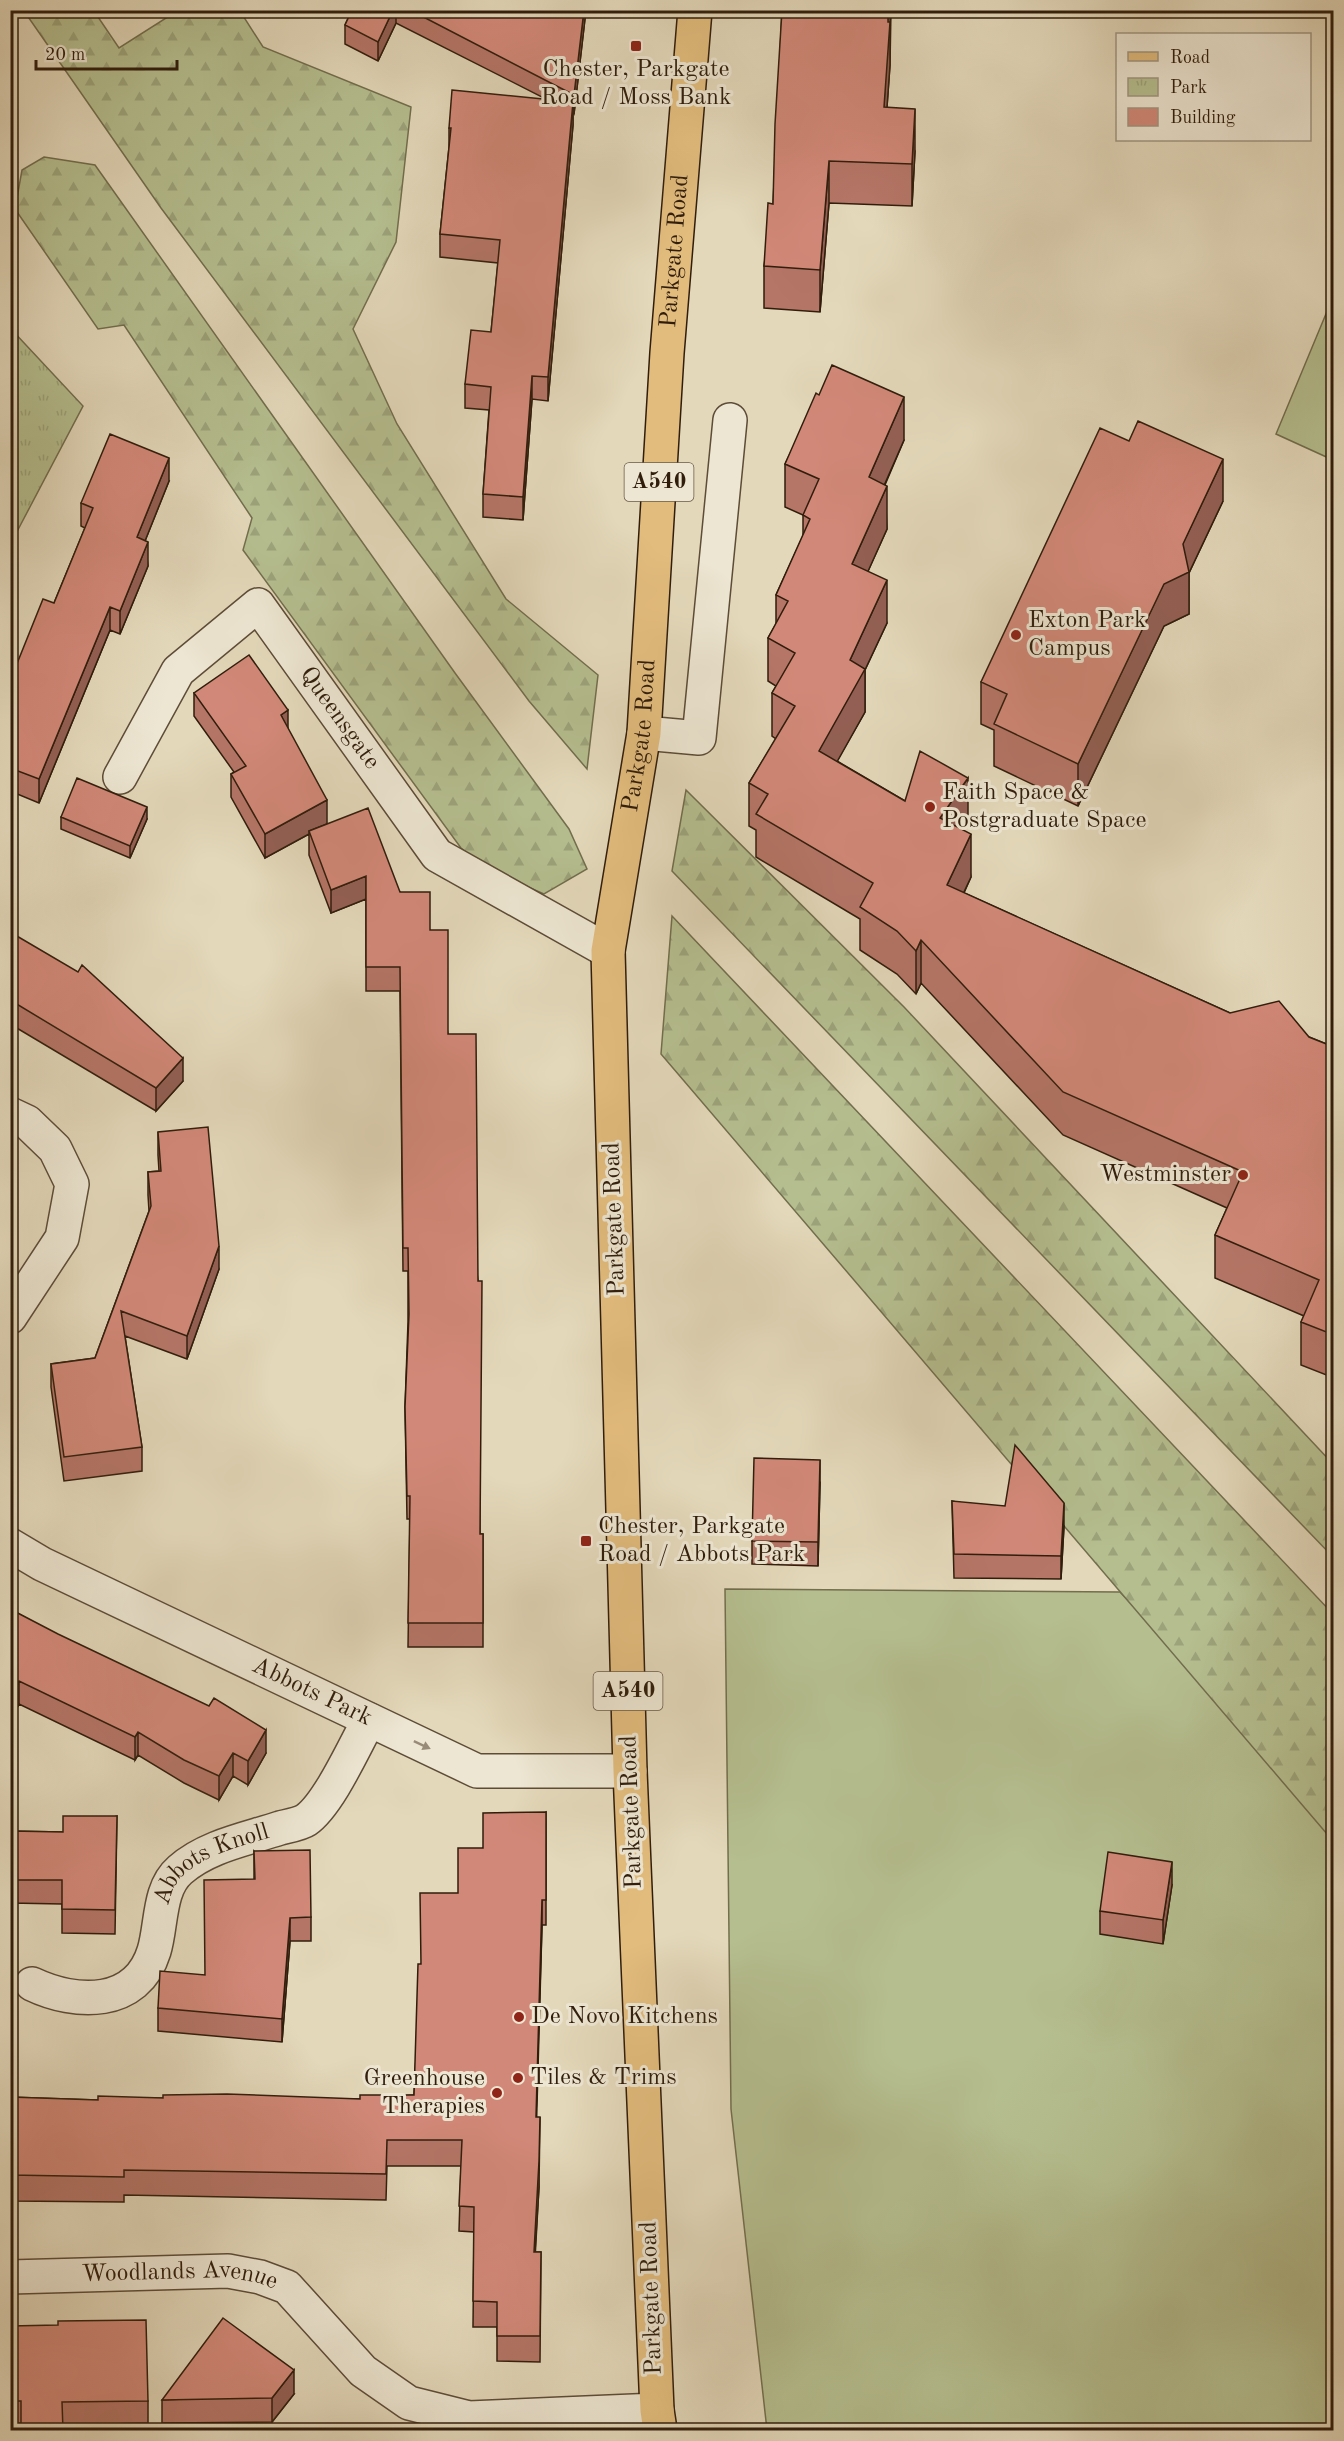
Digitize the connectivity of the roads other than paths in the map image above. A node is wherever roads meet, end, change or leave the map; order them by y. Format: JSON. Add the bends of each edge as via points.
{"nodes":[{"id":1,"x":695,"y":10,"type":"edge"},
{"id":2,"x":730,"y":420,"type":"dead end"},
{"id":3,"x":644,"y":734,"type":"junction"},
{"id":4,"x":120,"y":777,"type":"dead end"},
{"id":5,"x":608,"y":951,"type":"junction"},
{"id":6,"x":10,"y":1114,"type":"edge"},
{"id":7,"x":10,"y":1317,"type":"edge"},
{"id":8,"x":10,"y":1545,"type":"edge"},
{"id":9,"x":369,"y":1720,"type":"junction"},
{"id":10,"x":630,"y":1771,"type":"junction"},
{"id":11,"x":32,"y":1984,"type":"dead end"},
{"id":12,"x":10,"y":2277,"type":"edge"},
{"id":13,"x":658,"y":2420,"type":"edge"},
{"id":14,"x":466,"y":2424,"type":"edge"}],
"edges":[{"from":1,"to":3,"type":"main road","name":"Parkgate Road","number":"A540","via":[[667,354]]},
{"from":2,"to":3,"type":"street","via":[[699,738]]},
{"from":3,"to":5,"type":"main road","name":"Parkgate Road","number":"A540"},
{"from":4,"to":5,"type":"street","name":"Queensgate","via":[[178,671],[258,605],[437,855]]},
{"from":5,"to":10,"type":"main road","name":"Parkgate Road","number":"A540"},
{"from":6,"to":7,"type":"street","via":[[27,1122],[55,1149],[72,1184],[62,1238]]},
{"from":8,"to":9,"type":"street","name":"Abbots Park","via":[[42,1564]]},
{"from":9,"to":10,"type":"street","name":"Abbots Park","one_way":true,"via":[[477,1771]]},
{"from":9,"to":11,"type":"street","name":"Abbots Knoll","via":[[330,1792],[306,1820],[204,1854],[178,1871],[164,1897],[154,1953],[139,1977],[120,1991],[96,1999],[53,1994]]},
{"from":10,"to":13,"type":"main road","name":"Parkgate Road","number":"A540"},
{"from":12,"to":14,"type":"street","name":"Woodlands Avenue","via":[[228,2271],[260,2277],[287,2287],[363,2371],[409,2403]]},
{"from":13,"to":14,"type":"street","name":"Woodlands Avenue"}]}
